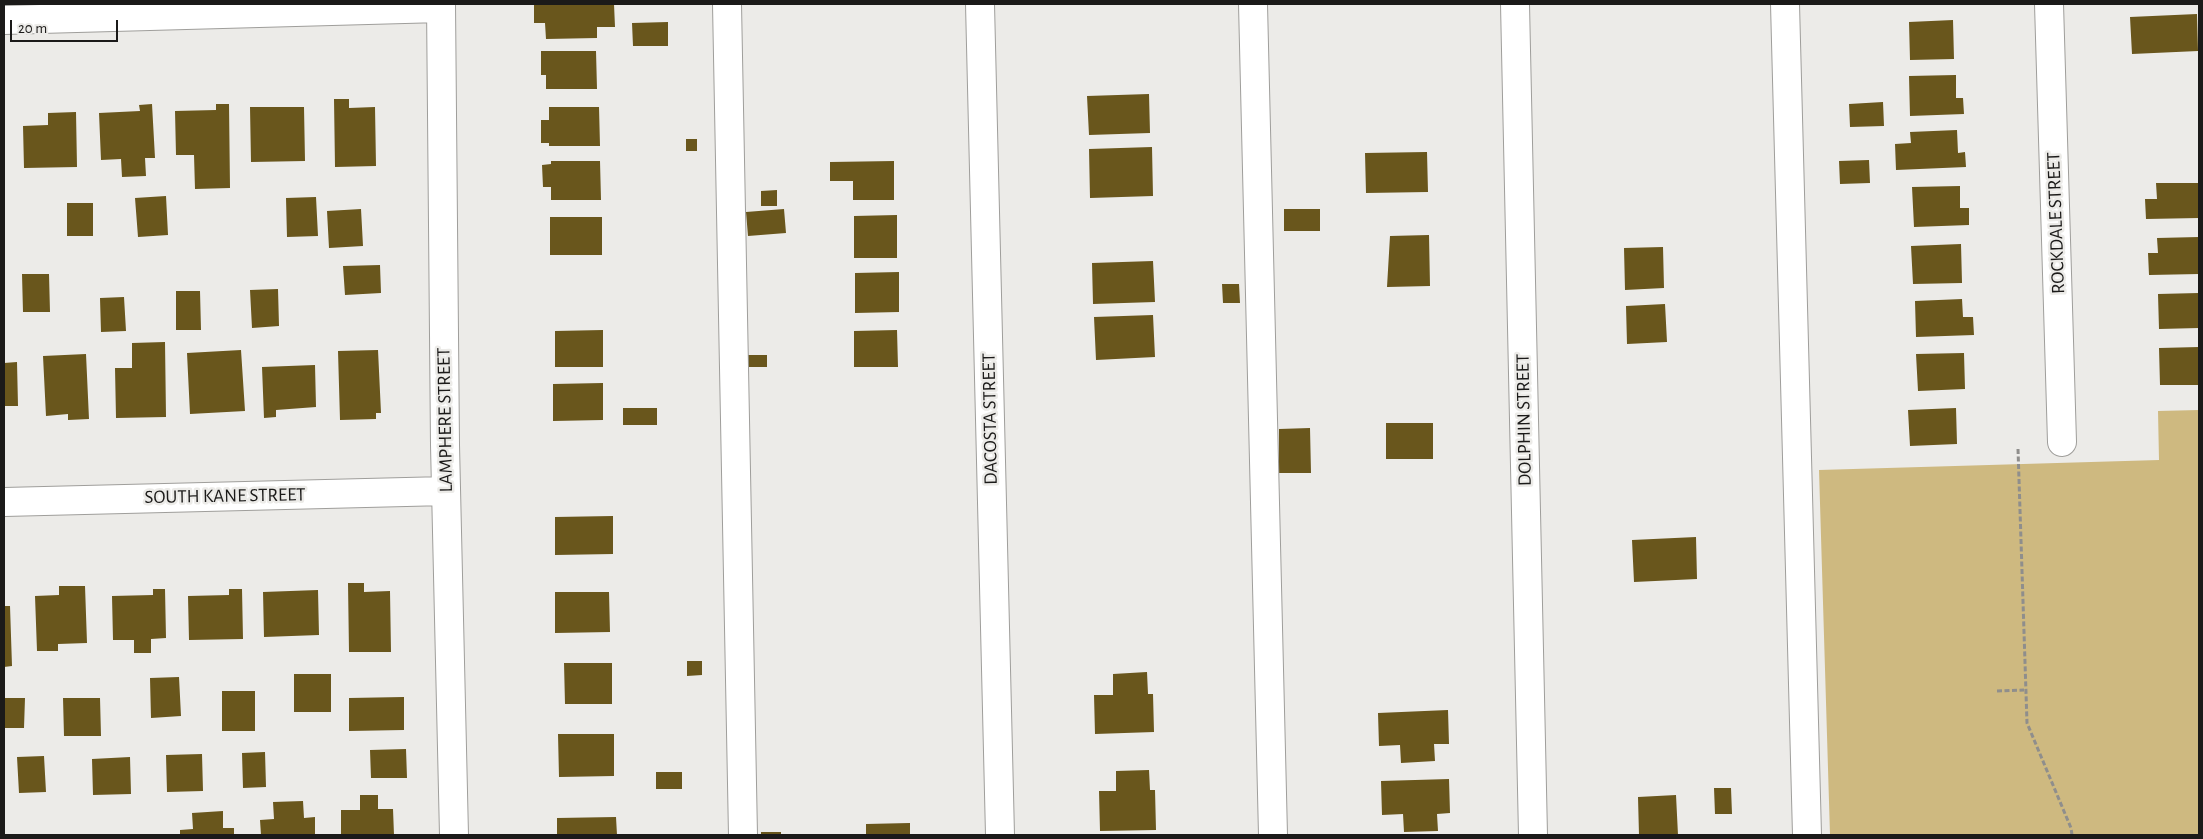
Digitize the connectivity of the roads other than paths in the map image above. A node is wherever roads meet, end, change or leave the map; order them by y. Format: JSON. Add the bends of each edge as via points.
{"nodes":[{"id":1,"x":727,"y":4,"type":"edge"},
{"id":2,"x":980,"y":4,"type":"edge"},
{"id":3,"x":1253,"y":4,"type":"edge"},
{"id":4,"x":1514,"y":4,"type":"edge"},
{"id":5,"x":1785,"y":4,"type":"edge"},
{"id":6,"x":2049,"y":4,"type":"edge"},
{"id":7,"x":441,"y":6,"type":"edge"},
{"id":8,"x":4,"y":20,"type":"edge"},
{"id":9,"x":2062,"y":442,"type":"dead end"},
{"id":10,"x":446,"y":491,"type":"junction"},
{"id":11,"x":4,"y":502,"type":"edge"},
{"id":12,"x":454,"y":835,"type":"edge"},
{"id":13,"x":743,"y":835,"type":"edge"},
{"id":14,"x":1000,"y":835,"type":"edge"},
{"id":15,"x":1273,"y":835,"type":"edge"},
{"id":16,"x":1533,"y":835,"type":"edge"},
{"id":17,"x":1807,"y":835,"type":"edge"}],
"edges":[{"from":1,"to":13,"type":"street"},
{"from":2,"to":14,"type":"street","name":"DACOSTA STREET"},
{"from":3,"to":15,"type":"street"},
{"from":4,"to":16,"type":"street","name":"DOLPHIN STREET"},
{"from":5,"to":17,"type":"street"},
{"from":6,"to":9,"type":"street","name":"ROCKDALE STREET"},
{"from":7,"to":8,"type":"street"},
{"from":7,"to":10,"type":"street","name":"LAMPHERE STREET"},
{"from":10,"to":11,"type":"street","name":"SOUTH KANE STREET"},
{"from":10,"to":12,"type":"street","name":"LAMPHERE STREET"}]}
